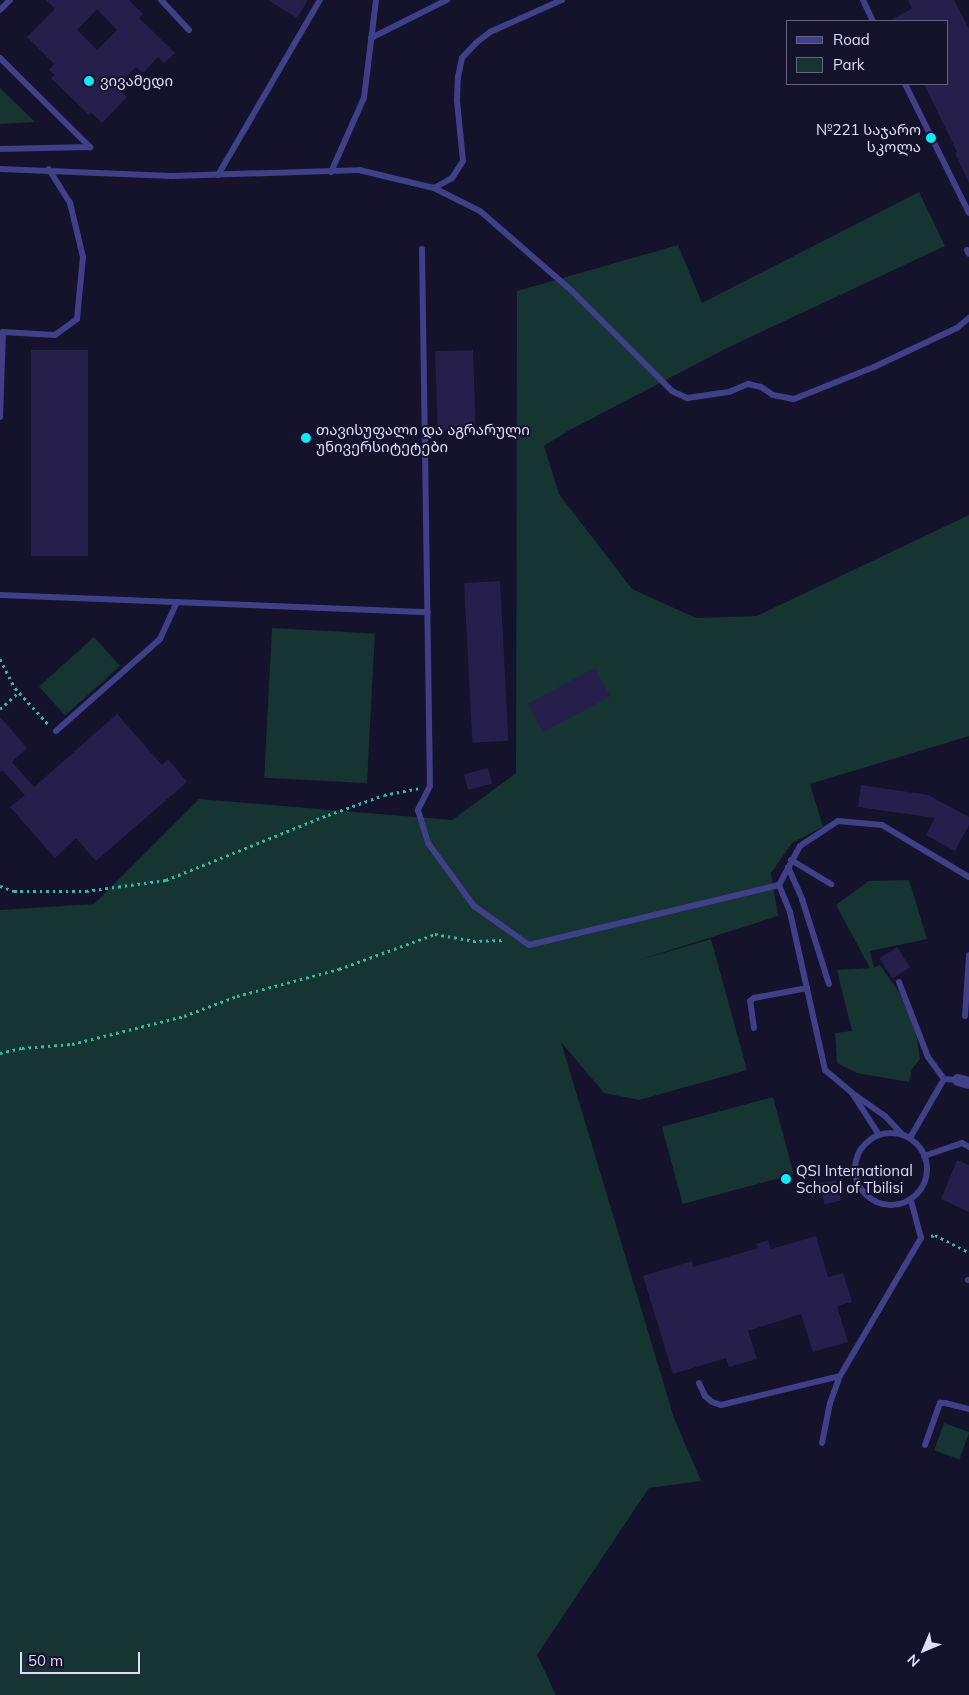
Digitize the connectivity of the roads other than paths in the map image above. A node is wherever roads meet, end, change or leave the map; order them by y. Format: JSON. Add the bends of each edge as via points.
{"nodes":[{"id":1,"x":10,"y":0,"type":"edge"},
{"id":2,"x":160,"y":0,"type":"edge"},
{"id":3,"x":320,"y":0,"type":"edge"},
{"id":4,"x":376,"y":0,"type":"edge"},
{"id":5,"x":447,"y":0,"type":"edge"},
{"id":6,"x":562,"y":0,"type":"edge"},
{"id":7,"x":863,"y":0,"type":"edge"},
{"id":8,"x":0,"y":10,"type":"edge"},
{"id":9,"x":873,"y":20,"type":"edge"},
{"id":10,"x":189,"y":30,"type":"dead end"},
{"id":11,"x":371,"y":38,"type":"junction"},
{"id":12,"x":0,"y":58,"type":"edge"},
{"id":13,"x":905,"y":85,"type":"edge"},
{"id":14,"x":0,"y":149,"type":"edge"},
{"id":15,"x":0,"y":169,"type":"edge"},
{"id":16,"x":49,"y":169,"type":"junction"},
{"id":17,"x":331,"y":172,"type":"junction"},
{"id":18,"x":218,"y":175,"type":"junction"},
{"id":19,"x":434,"y":188,"type":"junction"},
{"id":20,"x":969,"y":213,"type":"edge"},
{"id":21,"x":422,"y":248,"type":"dead end"},
{"id":22,"x":969,"y":318,"type":"edge"},
{"id":23,"x":1,"y":332,"type":"edge"},
{"id":24,"x":0,"y":417,"type":"edge"},
{"id":25,"x":0,"y":595,"type":"edge"},
{"id":26,"x":177,"y":602,"type":"junction"},
{"id":27,"x":428,"y":612,"type":"junction"},
{"id":28,"x":56,"y":731,"type":"road end"},
{"id":29,"x":791,"y":860,"type":"junction"},
{"id":30,"x":788,"y":867,"type":"junction"},
{"id":31,"x":969,"y":877,"type":"edge"},
{"id":32,"x":831,"y":884,"type":"dead end"},
{"id":33,"x":779,"y":885,"type":"junction"},
{"id":34,"x":969,"y":955,"type":"edge"},
{"id":35,"x":899,"y":982,"type":"dead end"},
{"id":36,"x":828,"y":984,"type":"dead end"},
{"id":37,"x":806,"y":988,"type":"junction"},
{"id":38,"x":965,"y":1016,"type":"dead end"},
{"id":39,"x":754,"y":1028,"type":"dead end"},
{"id":40,"x":944,"y":1079,"type":"junction"},
{"id":41,"x":963,"y":1081,"type":"edge"},
{"id":42,"x":852,"y":1093,"type":"junction"},
{"id":43,"x":879,"y":1135,"type":"junction"},
{"id":44,"x":903,"y":1135,"type":"junction"},
{"id":45,"x":910,"y":1138,"type":"junction"},
{"id":46,"x":969,"y":1148,"type":"edge"},
{"id":47,"x":924,"y":1156,"type":"junction"},
{"id":48,"x":911,"y":1200,"type":"junction"},
{"id":49,"x":840,"y":1376,"type":"junction"},
{"id":50,"x":700,"y":1383,"type":"dead end"},
{"id":51,"x":969,"y":1410,"type":"edge"},
{"id":52,"x":822,"y":1443,"type":"dead end"},
{"id":53,"x":925,"y":1446,"type":"dead end"}],
"edges":[{"from":1,"to":8,"type":"lane"},
{"from":2,"to":10,"type":"lane"},
{"from":3,"to":18,"type":"lane"},
{"from":4,"to":11,"type":"lane"},
{"from":5,"to":11,"type":"lane"},
{"from":6,"to":19,"type":"lane","via":[[490,32],[462,58],[457,101],[462,161],[452,178]]},
{"from":7,"to":9,"type":"lane"},
{"from":11,"to":17,"type":"lane","via":[[364,98]]},
{"from":12,"to":14,"type":"lane","via":[[90,147]]},
{"from":13,"to":20,"type":"lane"},
{"from":15,"to":16,"type":"lane"},
{"from":16,"to":18,"type":"lane","via":[[172,176]]},
{"from":16,"to":23,"type":"lane","via":[[70,204],[83,257],[77,319],[55,335]]},
{"from":17,"to":18,"type":"lane"},
{"from":17,"to":19,"type":"lane","via":[[358,170]]},
{"from":19,"to":22,"type":"lane","via":[[480,211],[572,290],[672,391],[687,398],[729,392],[748,384],[773,395],[794,399],[874,367],[957,328]]},
{"from":21,"to":27,"type":"lane"},
{"from":23,"to":24,"type":"lane"},
{"from":25,"to":26,"type":"lane"},
{"from":26,"to":27,"type":"lane"},
{"from":26,"to":28,"type":"lane","via":[[160,639]]},
{"from":27,"to":33,"type":"lane","via":[[430,786],[418,810],[428,843],[474,906],[529,945]]},
{"from":29,"to":30,"type":"lane"},
{"from":29,"to":31,"type":"lane","via":[[800,846],[838,821],[882,825]]},
{"from":29,"to":32,"type":"lane"},
{"from":30,"to":33,"type":"lane"},
{"from":30,"to":36,"type":"lane","via":[[802,899]]},
{"from":33,"to":37,"type":"lane","via":[[790,912]]},
{"from":34,"to":38,"type":"lane"},
{"from":35,"to":40,"type":"lane","via":[[928,1057]]},
{"from":37,"to":39,"type":"lane","via":[[750,1001]]},
{"from":37,"to":42,"type":"lane","via":[[825,1070]]},
{"from":40,"to":41,"type":"lane"},
{"from":40,"to":45,"type":"lane"},
{"from":42,"to":43,"type":"lane"},
{"from":42,"to":44,"type":"lane","via":[[885,1116]]},
{"from":43,"to":44,"type":"lane"},
{"from":43,"to":48,"type":"lane","via":[[866,1144],[856,1158],[861,1190],[869,1198],[889,1205]]},
{"from":44,"to":45,"type":"lane"},
{"from":45,"to":47,"type":"lane","via":[[921,1148]]},
{"from":46,"to":47,"type":"lane","via":[[962,1143]]},
{"from":47,"to":48,"type":"lane","via":[[927,1176],[921,1190]]},
{"from":48,"to":49,"type":"lane","via":[[921,1238]]},
{"from":49,"to":50,"type":"lane","via":[[721,1405],[705,1396]]},
{"from":49,"to":52,"type":"lane","via":[[830,1403]]},
{"from":51,"to":53,"type":"lane","via":[[940,1403]]}]}
